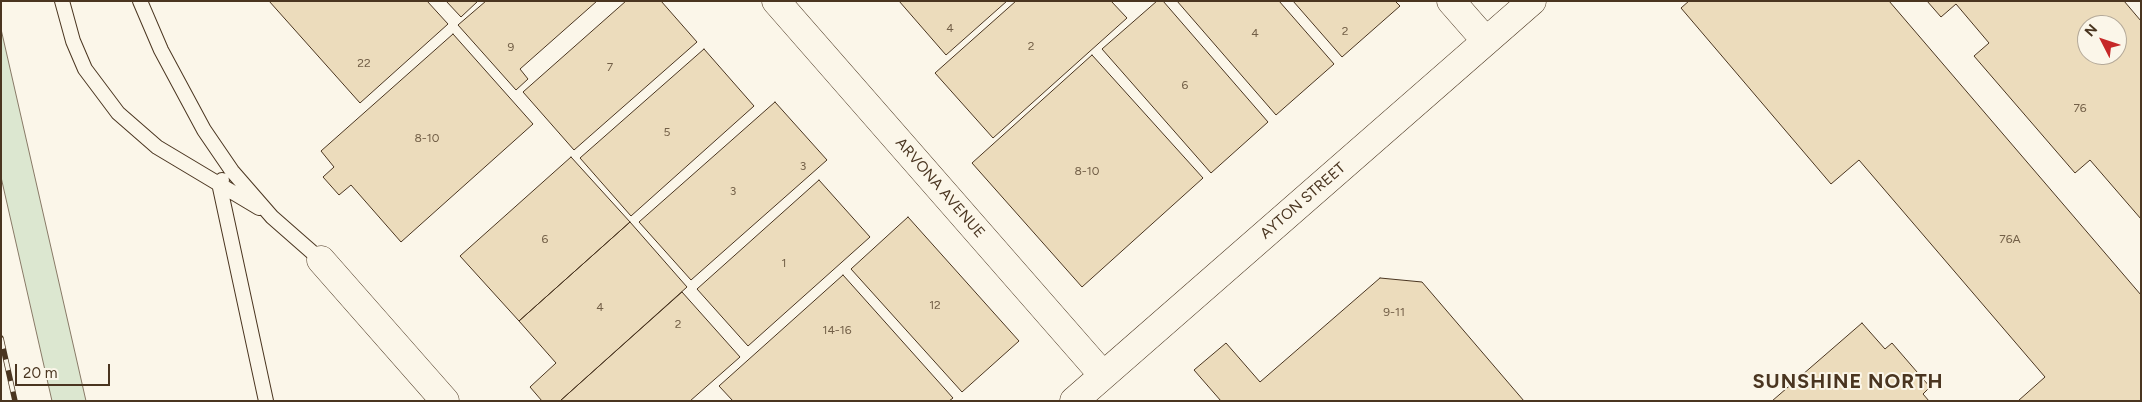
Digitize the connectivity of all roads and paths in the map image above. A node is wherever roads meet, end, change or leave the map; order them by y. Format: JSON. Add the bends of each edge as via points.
{"nodes":[{"id":1,"x":62,"y":1,"type":"edge"},
{"id":2,"x":140,"y":1,"type":"edge"},
{"id":3,"x":776,"y":1,"type":"edge"},
{"id":4,"x":1451,"y":1,"type":"edge"},
{"id":5,"x":1532,"y":1,"type":"edge"},
{"id":6,"x":1486,"y":41,"type":"junction"},
{"id":7,"x":232,"y":170,"type":"junction"},
{"id":8,"x":219,"y":183,"type":"junction"},
{"id":9,"x":272,"y":217,"type":"junction"},
{"id":10,"x":321,"y":260,"type":"joint"},
{"id":11,"x":1103,"y":375,"type":"junction"},
{"id":12,"x":266,"y":401,"type":"edge"},
{"id":13,"x":445,"y":401,"type":"edge"},
{"id":14,"x":1074,"y":401,"type":"edge"}],
"edges":[{"from":1,"to":8,"type":"lane","via":[[73,42],[85,69],[118,113],[157,147]]},
{"from":2,"to":7,"type":"lane","via":[[161,50],[204,130]]},
{"from":3,"to":11,"type":"street","name":"ARVONA AVENUE"},
{"from":4,"to":6,"type":"street"},
{"from":5,"to":6,"type":"street","name":"AYTON STREET"},
{"from":6,"to":11,"type":"street","name":"AYTON STREET"},
{"from":7,"to":8,"type":"lane"},
{"from":7,"to":9,"type":"lane"},
{"from":8,"to":9,"type":"lane"},
{"from":8,"to":12,"type":"lane"},
{"from":9,"to":10,"type":"lane"},
{"from":10,"to":13,"type":"street"},
{"from":11,"to":14,"type":"street","name":"AYTON STREET"}]}
